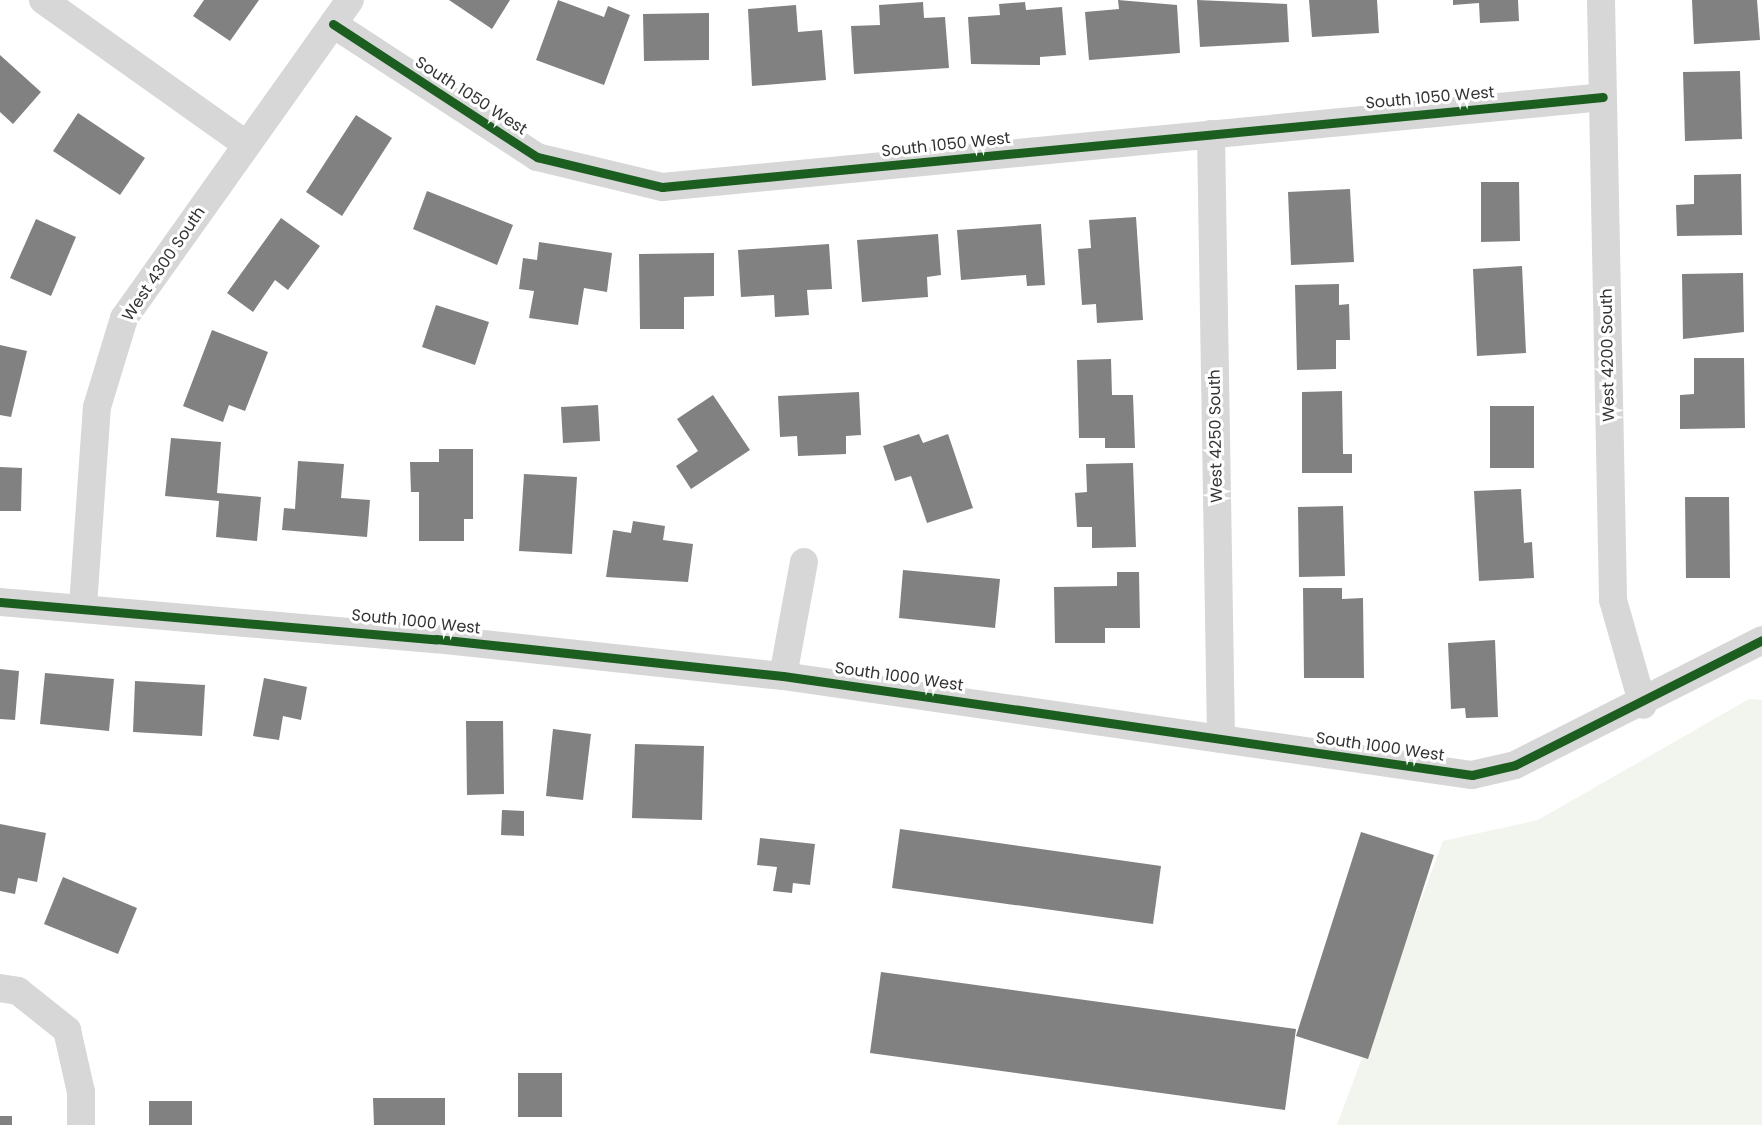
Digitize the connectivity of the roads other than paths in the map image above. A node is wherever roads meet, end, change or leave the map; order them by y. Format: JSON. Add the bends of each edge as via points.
{"nodes":[{"id":1,"x":43,"y":0,"type":"edge"},
{"id":2,"x":350,"y":0,"type":"edge"},
{"id":3,"x":1600,"y":0,"type":"edge"},
{"id":4,"x":333,"y":24,"type":"junction"},
{"id":5,"x":1603,"y":97,"type":"junction"},
{"id":6,"x":1211,"y":134,"type":"junction"},
{"id":7,"x":248,"y":145,"type":"junction"},
{"id":8,"x":804,"y":562,"type":"dead end"},
{"id":9,"x":0,"y":602,"type":"edge"},
{"id":10,"x":83,"y":606,"type":"junction"},
{"id":11,"x":1762,"y":640,"type":"edge"},
{"id":12,"x":783,"y":676,"type":"junction"},
{"id":13,"x":1642,"y":705,"type":"junction"},
{"id":14,"x":1221,"y":739,"type":"junction"},
{"id":15,"x":0,"y":988,"type":"edge"},
{"id":16,"x":81,"y":1125,"type":"edge"}],
"edges":[{"from":1,"to":7,"type":"street"},
{"from":2,"to":4,"type":"street","name":"West 4300 South"},
{"from":3,"to":5,"type":"street","name":"West 4200 South"},
{"from":4,"to":6,"type":"street","name":"South 1050 West","via":[[537,157],[662,187]]},
{"from":4,"to":7,"type":"street","name":"West 4300 South"},
{"from":5,"to":6,"type":"street","name":"South 1050 West"},
{"from":5,"to":13,"type":"street","name":"West 4200 South","via":[[1613,600]]},
{"from":6,"to":14,"type":"street","name":"West 4250 South"},
{"from":7,"to":10,"type":"street","name":"West 4300 South","via":[[124,318],[97,407]]},
{"from":8,"to":12,"type":"street"},
{"from":9,"to":10,"type":"street","name":"South 1000 West"},
{"from":10,"to":12,"type":"street","name":"South 1000 West"},
{"from":11,"to":13,"type":"street","name":"South 1000 West"},
{"from":12,"to":14,"type":"street","name":"South 1000 West"},
{"from":13,"to":14,"type":"street","name":"South 1000 West","via":[[1515,765],[1472,775]]},
{"from":15,"to":16,"type":"street","via":[[18,991],[67,1030],[81,1092]]}]}
